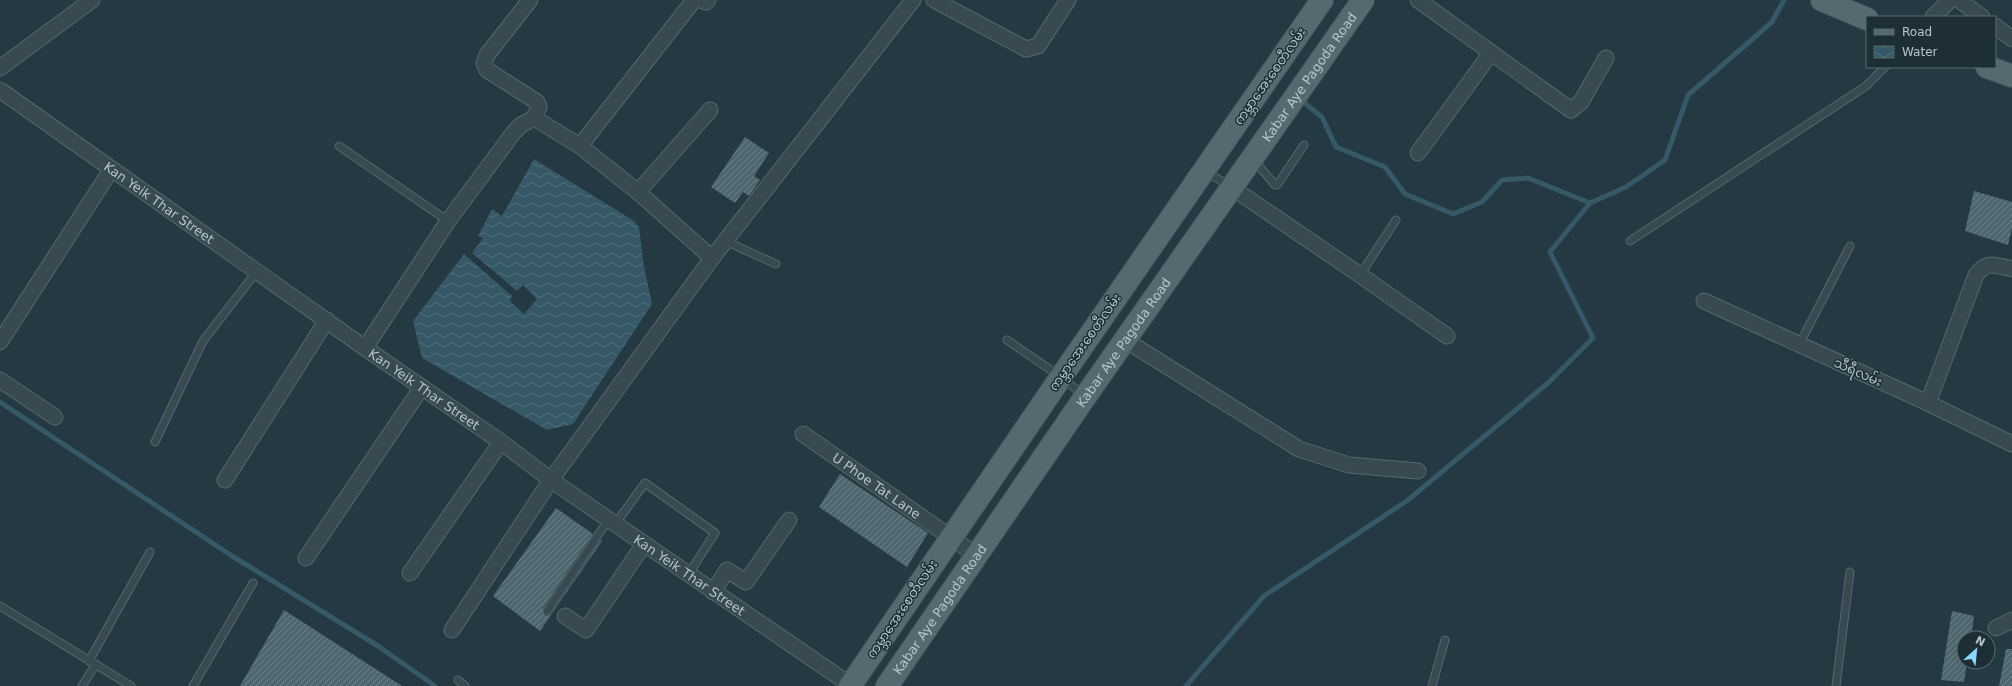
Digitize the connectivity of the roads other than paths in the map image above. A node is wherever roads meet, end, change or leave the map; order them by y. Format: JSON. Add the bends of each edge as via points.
{"nodes":[{"id":1,"x":92,"y":0,"type":"edge"},
{"id":2,"x":530,"y":0,"type":"edge"},
{"id":3,"x":694,"y":0,"type":"edge"},
{"id":4,"x":701,"y":0,"type":"edge"},
{"id":5,"x":708,"y":0,"type":"edge"},
{"id":6,"x":913,"y":0,"type":"edge"},
{"id":7,"x":934,"y":0,"type":"edge"},
{"id":8,"x":1068,"y":0,"type":"edge"},
{"id":9,"x":1363,"y":0,"type":"edge"},
{"id":10,"x":1418,"y":0,"type":"edge"},
{"id":11,"x":1822,"y":0,"type":"edge"},
{"id":12,"x":1950,"y":0,"type":"edge"},
{"id":13,"x":1959,"y":0,"type":"edge"},
{"id":14,"x":1320,"y":3,"type":"edge"},
{"id":15,"x":1935,"y":16,"type":"edge"},
{"id":16,"x":1981,"y":16,"type":"edge"},
{"id":17,"x":1866,"y":19,"type":"edge"},
{"id":18,"x":1345,"y":26,"type":"junction"},
{"id":19,"x":1996,"y":27,"type":"edge"},
{"id":20,"x":2012,"y":38,"type":"edge"},
{"id":21,"x":1491,"y":53,"type":"junction"},
{"id":22,"x":1606,"y":58,"type":"dead end"},
{"id":23,"x":0,"y":68,"type":"edge"},
{"id":24,"x":1884,"y":68,"type":"edge"},
{"id":25,"x":1990,"y":68,"type":"edge"},
{"id":26,"x":2012,"y":76,"type":"edge"},
{"id":27,"x":0,"y":90,"type":"edge"},
{"id":28,"x":710,"y":110,"type":"dead end"},
{"id":29,"x":534,"y":118,"type":"junction"},
{"id":30,"x":1304,"y":145,"type":"dead end"},
{"id":31,"x":339,"y":146,"type":"dead end"},
{"id":32,"x":580,"y":146,"type":"junction"},
{"id":33,"x":1418,"y":153,"type":"dead end"},
{"id":34,"x":1252,"y":158,"type":"junction"},
{"id":35,"x":111,"y":170,"type":"junction"},
{"id":36,"x":1205,"y":170,"type":"junction"},
{"id":37,"x":1231,"y":187,"type":"junction"},
{"id":38,"x":638,"y":192,"type":"junction"},
{"id":39,"x":448,"y":220,"type":"junction"},
{"id":40,"x":1396,"y":220,"type":"dead end"},
{"id":41,"x":1630,"y":240,"type":"dead end"},
{"id":42,"x":725,"y":241,"type":"junction"},
{"id":43,"x":1850,"y":246,"type":"dead end"},
{"id":44,"x":712,"y":258,"type":"junction"},
{"id":45,"x":776,"y":264,"type":"dead end"},
{"id":46,"x":257,"y":270,"type":"junction"},
{"id":47,"x":2012,"y":270,"type":"edge"},
{"id":48,"x":1360,"y":275,"type":"junction"},
{"id":49,"x":1704,"y":301,"type":"dead end"},
{"id":50,"x":327,"y":320,"type":"junction"},
{"id":51,"x":1447,"y":336,"type":"dead end"},
{"id":52,"x":1007,"y":340,"type":"dead end"},
{"id":53,"x":1125,"y":340,"type":"junction"},
{"id":54,"x":0,"y":342,"type":"edge"},
{"id":55,"x":1799,"y":345,"type":"junction"},
{"id":56,"x":365,"y":348,"type":"junction"},
{"id":57,"x":1061,"y":377,"type":"junction"},
{"id":58,"x":0,"y":380,"type":"edge"},
{"id":59,"x":422,"y":387,"type":"junction"},
{"id":60,"x":1085,"y":397,"type":"junction"},
{"id":61,"x":1928,"y":403,"type":"junction"},
{"id":62,"x":55,"y":417,"type":"dead end"},
{"id":63,"x":803,"y":434,"type":"dead end"},
{"id":64,"x":156,"y":442,"type":"dead end"},
{"id":65,"x":501,"y":442,"type":"junction"},
{"id":66,"x":2012,"y":444,"type":"edge"},
{"id":67,"x":1418,"y":471,"type":"dead end"},
{"id":68,"x":225,"y":480,"type":"dead end"},
{"id":69,"x":551,"y":480,"type":"junction"},
{"id":70,"x":788,"y":520,"type":"dead end"},
{"id":71,"x":612,"y":521,"type":"junction"},
{"id":72,"x":951,"y":537,"type":"junction"},
{"id":73,"x":644,"y":544,"type":"junction"},
{"id":74,"x":150,"y":552,"type":"dead end"},
{"id":75,"x":976,"y":555,"type":"junction"},
{"id":76,"x":306,"y":558,"type":"dead end"},
{"id":77,"x":1850,"y":572,"type":"dead end"},
{"id":78,"x":410,"y":573,"type":"dead end"},
{"id":79,"x":688,"y":575,"type":"junction"},
{"id":80,"x":253,"y":583,"type":"dead end"},
{"id":81,"x":713,"y":592,"type":"junction"},
{"id":82,"x":0,"y":606,"type":"edge"},
{"id":83,"x":547,"y":611,"type":"dead end"},
{"id":84,"x":565,"y":616,"type":"dead end"},
{"id":85,"x":2012,"y":620,"type":"edge"},
{"id":86,"x":1996,"y":628,"type":"dead end"},
{"id":87,"x":452,"y":630,"type":"dead end"},
{"id":88,"x":1445,"y":640,"type":"dead end"},
{"id":89,"x":93,"y":662,"type":"junction"},
{"id":90,"x":458,"y":680,"type":"dead end"},
{"id":91,"x":82,"y":686,"type":"edge"},
{"id":92,"x":131,"y":686,"type":"edge"},
{"id":93,"x":193,"y":686,"type":"edge"},
{"id":94,"x":466,"y":686,"type":"edge"},
{"id":95,"x":851,"y":686,"type":"edge"},
{"id":96,"x":887,"y":686,"type":"edge"},
{"id":97,"x":1432,"y":686,"type":"edge"},
{"id":98,"x":1836,"y":686,"type":"edge"}],
"edges":[{"from":1,"to":23,"type":"street"},
{"from":2,"to":29,"type":"street","via":[[487,55],[484,63],[487,70],[536,102],[539,107]]},
{"from":3,"to":32,"type":"street"},
{"from":4,"to":5,"type":"street"},
{"from":6,"to":42,"type":"street"},
{"from":7,"to":8,"type":"street","via":[[1026,49],[1038,46]]},
{"from":9,"to":18,"type":"main road","name":"Kabar Aye Pagoda Road"},
{"from":10,"to":21,"type":"street"},
{"from":11,"to":17,"type":"main road"},
{"from":12,"to":15,"type":"street"},
{"from":13,"to":16,"type":"street"},
{"from":14,"to":18,"type":"main road"},
{"from":14,"to":36,"type":"main road","name":"ကမ္ဘာအေးစေတီလမ်း"},
{"from":18,"to":34,"type":"main road","name":"Kabar Aye Pagoda Road"},
{"from":19,"to":20,"type":"street"},
{"from":21,"to":22,"type":"street","via":[[1571,110],[1581,102]]},
{"from":21,"to":33,"type":"street"},
{"from":24,"to":41,"type":"lane","via":[[1866,86]]},
{"from":25,"to":26,"type":"main road"},
{"from":27,"to":35,"type":"street","name":"Kan Yeik Thar Street"},
{"from":28,"to":38,"type":"street"},
{"from":29,"to":32,"type":"street"},
{"from":29,"to":39,"type":"street","via":[[514,132]]},
{"from":30,"to":34,"type":"lane","via":[[1277,186]]},
{"from":31,"to":39,"type":"lane"},
{"from":32,"to":38,"type":"street"},
{"from":34,"to":37,"type":"main road","name":"Kabar Aye Pagoda Road"},
{"from":35,"to":46,"type":"street","name":"Kan Yeik Thar Street"},
{"from":35,"to":54,"type":"street"},
{"from":36,"to":37,"type":"lane"},
{"from":36,"to":57,"type":"main road","name":"ကမ္ဘာအေးစေတီလမ်း"},
{"from":37,"to":48,"type":"street"},
{"from":37,"to":53,"type":"main road","name":"Kabar Aye Pagoda Road"},
{"from":38,"to":44,"type":"street"},
{"from":39,"to":56,"type":"street"},
{"from":40,"to":48,"type":"lane"},
{"from":42,"to":44,"type":"street"},
{"from":42,"to":45,"type":"lane"},
{"from":43,"to":55,"type":"lane"},
{"from":44,"to":69,"type":"street"},
{"from":46,"to":50,"type":"street","name":"Kan Yeik Thar Street"},
{"from":46,"to":64,"type":"lane","via":[[203,341]]},
{"from":47,"to":61,"type":"street","via":[[1990,264],[1982,267],[1976,275]]},
{"from":48,"to":51,"type":"street"},
{"from":49,"to":55,"type":"street","name":"သီရီလမ်း"},
{"from":50,"to":56,"type":"street","name":"Kan Yeik Thar Street"},
{"from":50,"to":68,"type":"street"},
{"from":52,"to":57,"type":"lane"},
{"from":53,"to":60,"type":"main road","name":"Kabar Aye Pagoda Road"},
{"from":53,"to":67,"type":"street","via":[[1299,448],[1349,465]]},
{"from":55,"to":61,"type":"street","name":"သီရီလမ်း"},
{"from":56,"to":59,"type":"street","name":"Kan Yeik Thar Street"},
{"from":57,"to":60,"type":"lane"},
{"from":57,"to":72,"type":"main road","name":"ကမ္ဘာအေးစေတီလမ်း"},
{"from":58,"to":62,"type":"street"},
{"from":59,"to":65,"type":"street","name":"Kan Yeik Thar Street"},
{"from":59,"to":76,"type":"street"},
{"from":60,"to":75,"type":"main road","name":"Kabar Aye Pagoda Road"},
{"from":61,"to":66,"type":"street","name":"သီရီလမ်း"},
{"from":63,"to":72,"type":"street","name":"U Phoe Tat Lane"},
{"from":65,"to":69,"type":"street","name":"Kan Yeik Thar Street"},
{"from":65,"to":78,"type":"street"},
{"from":69,"to":71,"type":"street","name":"Kan Yeik Thar Street"},
{"from":69,"to":87,"type":"street"},
{"from":70,"to":81,"type":"street","via":[[746,582],[728,570]]},
{"from":71,"to":73,"type":"street","name":"Kan Yeik Thar Street"},
{"from":71,"to":79,"type":"lane","via":[[645,483],[715,533]]},
{"from":71,"to":83,"type":"lane"},
{"from":72,"to":75,"type":"street","name":"U Phoe Tat Lane"},
{"from":72,"to":95,"type":"main road","name":"ကမ္ဘာအေးစေတီလမ်း"},
{"from":73,"to":79,"type":"street","name":"Kan Yeik Thar Street"},
{"from":73,"to":84,"type":"street","via":[[586,630]]},
{"from":74,"to":89,"type":"lane"},
{"from":75,"to":96,"type":"main road","name":"Kabar Aye Pagoda Road"},
{"from":77,"to":98,"type":"lane"},
{"from":79,"to":81,"type":"street","name":"Kan Yeik Thar Street"},
{"from":80,"to":93,"type":"lane"},
{"from":81,"to":95,"type":"street","name":"Kan Yeik Thar Street"},
{"from":82,"to":89,"type":"lane"},
{"from":85,"to":86,"type":"street"},
{"from":88,"to":97,"type":"lane"},
{"from":89,"to":91,"type":"lane"},
{"from":89,"to":92,"type":"lane"},
{"from":90,"to":94,"type":"lane"}]}
